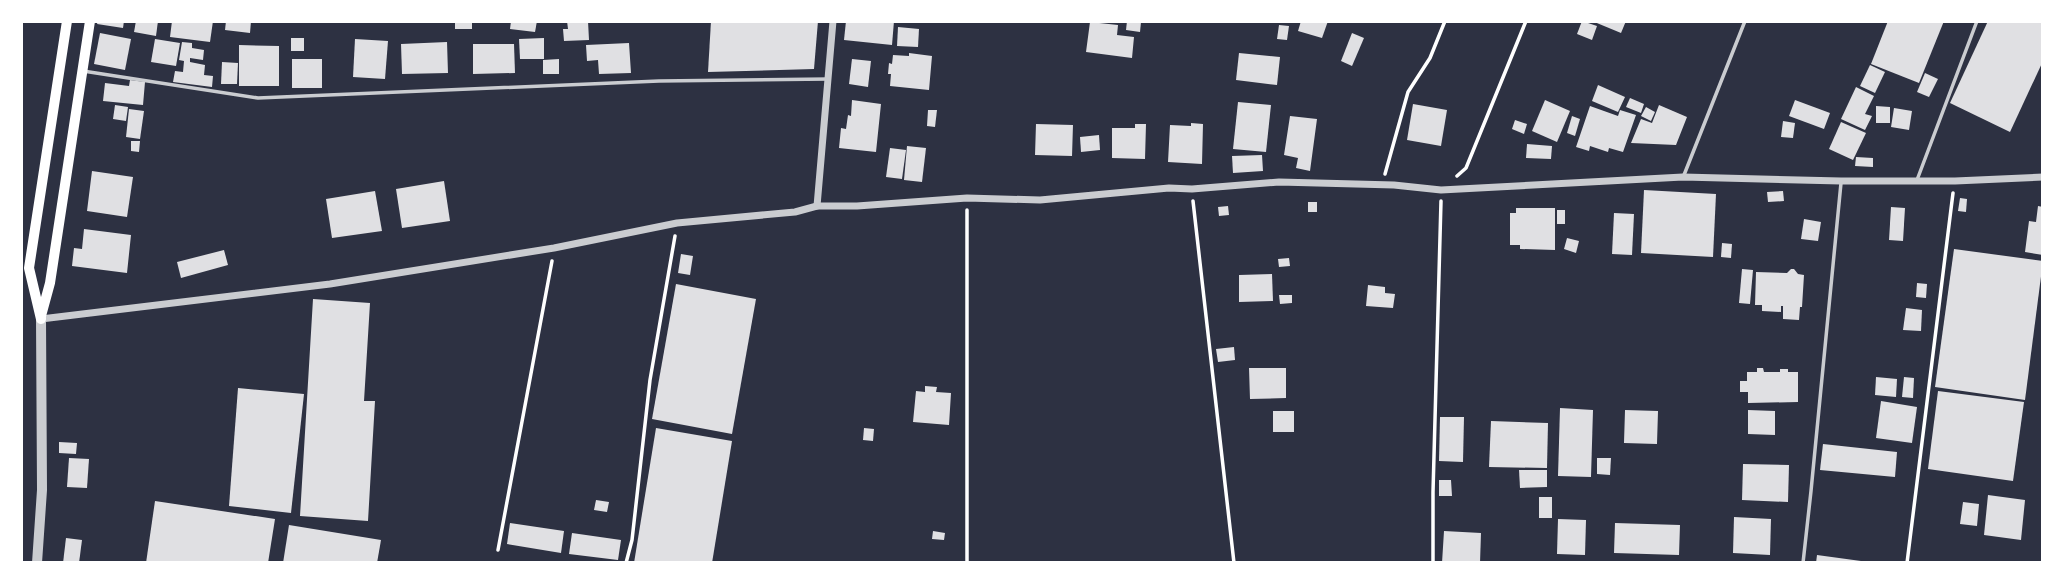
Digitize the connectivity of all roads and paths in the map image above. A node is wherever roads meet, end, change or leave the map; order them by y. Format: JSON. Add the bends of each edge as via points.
{"nodes":[{"id":1,"x":67,"y":21,"type":"edge"},
{"id":2,"x":90,"y":21,"type":"edge"},
{"id":3,"x":833,"y":21,"type":"edge"},
{"id":4,"x":1445,"y":21,"type":"edge"},
{"id":5,"x":1526,"y":21,"type":"edge"},
{"id":6,"x":1745,"y":21,"type":"edge"},
{"id":7,"x":1977,"y":21,"type":"edge"},
{"id":8,"x":81,"y":70,"type":"junction"},
{"id":9,"x":829,"y":79,"type":"junction"},
{"id":10,"x":1683,"y":177,"type":"junction"},
{"id":11,"x":2043,"y":177,"type":"edge"},
{"id":12,"x":1917,"y":180,"type":"junction"},
{"id":13,"x":1841,"y":181,"type":"junction"},
{"id":14,"x":1955,"y":181,"type":"junction"},
{"id":15,"x":1382,"y":185,"type":"junction"},
{"id":16,"x":1192,"y":189,"type":"junction"},
{"id":17,"x":1441,"y":190,"type":"junction"},
{"id":18,"x":967,"y":198,"type":"junction"},
{"id":19,"x":817,"y":206,"type":"junction"},
{"id":20,"x":677,"y":223,"type":"junction"},
{"id":21,"x":554,"y":248,"type":"junction"},
{"id":22,"x":41,"y":319,"type":"junction"},
{"id":23,"x":498,"y":550,"type":"dead end"},
{"id":24,"x":37,"y":563,"type":"edge"},
{"id":25,"x":626,"y":563,"type":"edge"},
{"id":26,"x":967,"y":563,"type":"edge"},
{"id":27,"x":1234,"y":563,"type":"edge"},
{"id":28,"x":1433,"y":563,"type":"edge"},
{"id":29,"x":1802,"y":563,"type":"edge"},
{"id":30,"x":1907,"y":563,"type":"edge"}],
"edges":[{"from":1,"to":22,"type":"main road","via":[[29,268]]},
{"from":2,"to":8,"type":"main road"},
{"from":3,"to":9,"type":"street"},
{"from":4,"to":15,"type":"path","via":[[1430,58],[1408,92]]},
{"from":5,"to":17,"type":"path","via":[[1466,168]]},
{"from":6,"to":10,"type":"lane"},
{"from":7,"to":12,"type":"lane"},
{"from":8,"to":9,"type":"lane","via":[[258,98],[659,81]]},
{"from":8,"to":22,"type":"main road"},
{"from":9,"to":19,"type":"street"},
{"from":10,"to":13,"type":"street"},
{"from":10,"to":17,"type":"street"},
{"from":11,"to":14,"type":"street"},
{"from":12,"to":13,"type":"street"},
{"from":12,"to":14,"type":"street"},
{"from":13,"to":29,"type":"lane"},
{"from":14,"to":30,"type":"path"},
{"from":15,"to":16,"type":"street","via":[[1279,182]]},
{"from":15,"to":17,"type":"street"},
{"from":16,"to":18,"type":"street","via":[[1040,200]]},
{"from":16,"to":27,"type":"path"},
{"from":17,"to":28,"type":"path"},
{"from":18,"to":19,"type":"street"},
{"from":18,"to":26,"type":"path"},
{"from":19,"to":20,"type":"street"},
{"from":20,"to":21,"type":"street"},
{"from":20,"to":25,"type":"path"},
{"from":21,"to":22,"type":"street","via":[[330,284]]},
{"from":21,"to":23,"type":"path"},
{"from":22,"to":24,"type":"street","via":[[42,490]]}]}
